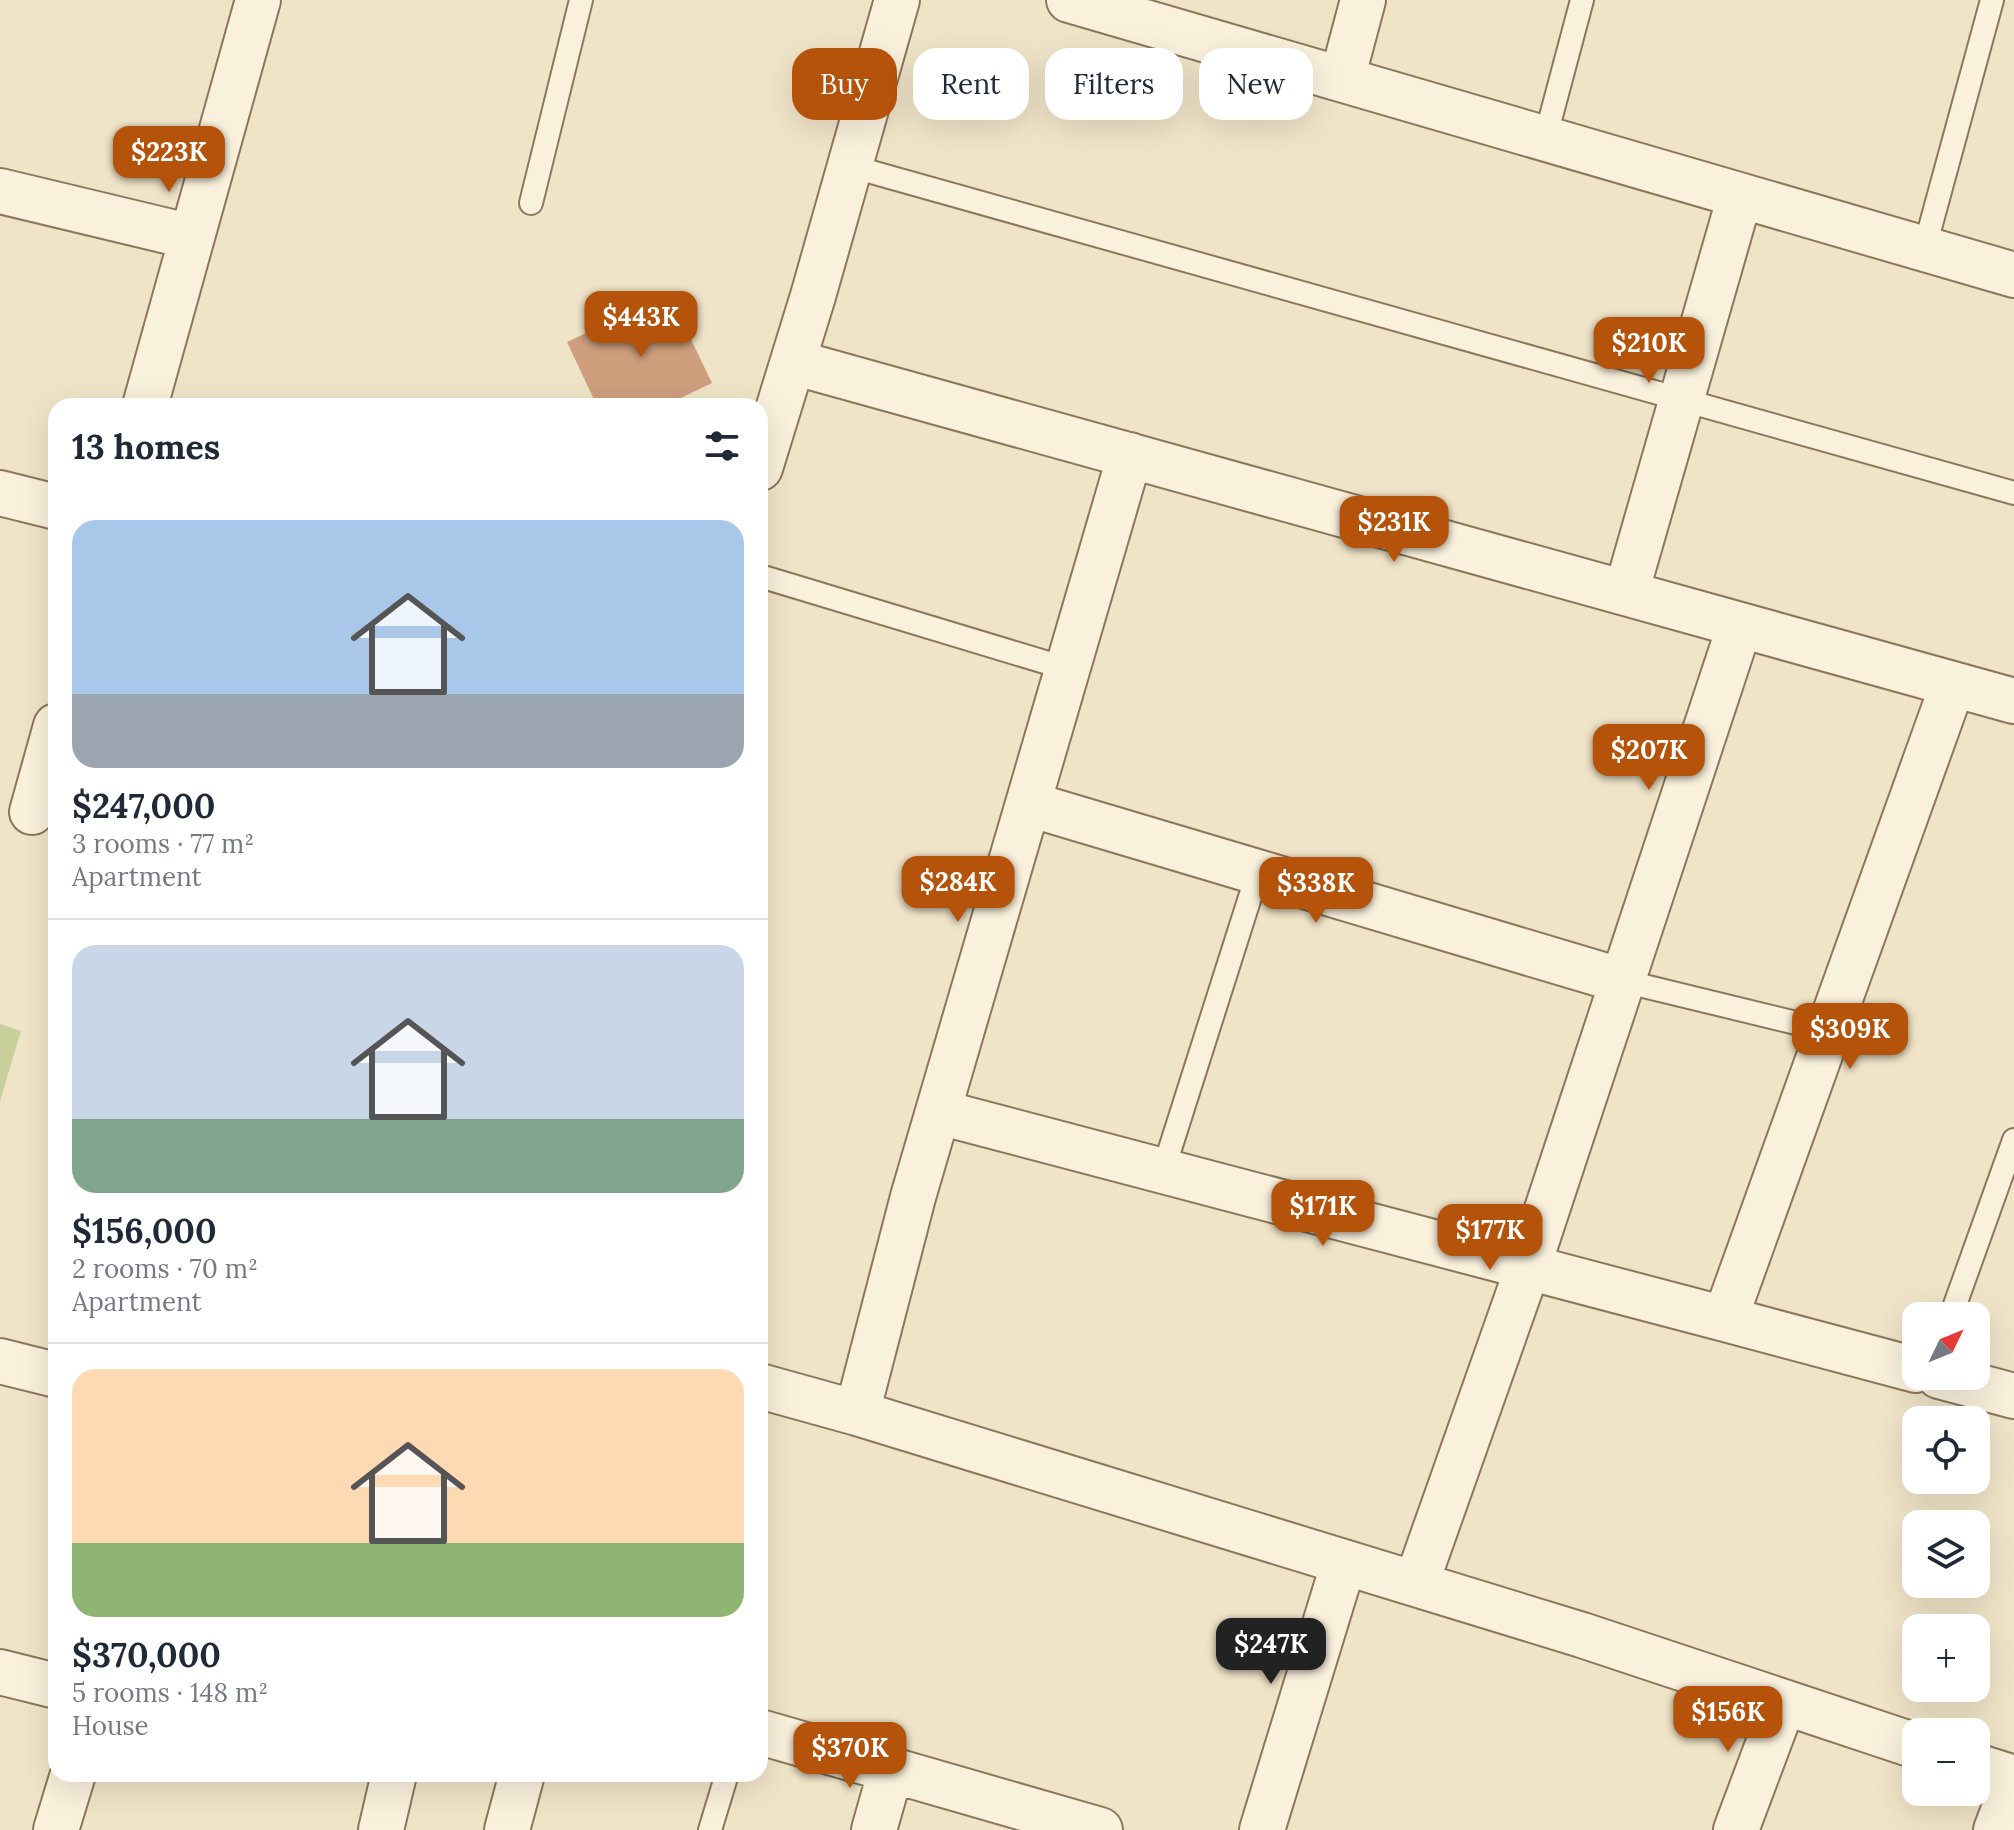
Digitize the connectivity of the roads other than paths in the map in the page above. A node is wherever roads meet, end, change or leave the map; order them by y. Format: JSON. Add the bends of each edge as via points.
{"nodes":[{"id":1,"x":258,"y":0,"type":"edge"},
{"id":2,"x":581,"y":0,"type":"edge"},
{"id":3,"x":897,"y":0,"type":"edge"},
{"id":4,"x":1069,"y":0,"type":"edge"},
{"id":5,"x":1363,"y":0,"type":"edge"},
{"id":6,"x":1582,"y":0,"type":"edge"},
{"id":7,"x":1992,"y":0,"type":"edge"},
{"id":8,"x":1146,"y":11,"type":"edge"},
{"id":9,"x":1342,"y":79,"type":"junction"},
{"id":10,"x":1545,"y":139,"type":"junction"},
{"id":11,"x":850,"y":166,"type":"junction"},
{"id":12,"x":0,"y":191,"type":"edge"},
{"id":13,"x":1740,"y":196,"type":"junction"},
{"id":14,"x":531,"y":203,"type":"dead end"},
{"id":15,"x":192,"y":237,"type":"junction"},
{"id":16,"x":1924,"y":250,"type":"junction"},
{"id":17,"x":2014,"y":275,"type":"edge"},
{"id":18,"x":793,"y":362,"type":"junction"},
{"id":19,"x":147,"y":398,"type":"edge"},
{"id":20,"x":1681,"y":400,"type":"junction"},
{"id":21,"x":768,"y":442,"type":"edge"},
{"id":22,"x":1130,"y":455,"type":"junction"},
{"id":23,"x":0,"y":493,"type":"edge"},
{"id":24,"x":2014,"y":493,"type":"edge"},
{"id":25,"x":48,"y":505,"type":"edge"},
{"id":26,"x":768,"y":578,"type":"edge"},
{"id":27,"x":1626,"y":593,"type":"junction"},
{"id":28,"x":1740,"y":625,"type":"junction"},
{"id":29,"x":1068,"y":669,"type":"junction"},
{"id":30,"x":1953,"y":684,"type":"junction"},
{"id":31,"x":2014,"y":701,"type":"edge"},
{"id":32,"x":48,"y":751,"type":"edge"},
{"id":33,"x":1029,"y":804,"type":"junction"},
{"id":34,"x":29,"y":811,"type":"edge"},
{"id":35,"x":1258,"y":872,"type":"junction"},
{"id":36,"x":1623,"y":981,"type":"junction"},
{"id":37,"x":1829,"y":1031,"type":"junction"},
{"id":38,"x":939,"y":1112,"type":"junction"},
{"id":39,"x":2014,"y":1140,"type":"edge"},
{"id":40,"x":1163,"y":1171,"type":"junction"},
{"id":41,"x":1528,"y":1267,"type":"junction"},
{"id":42,"x":1956,"y":1302,"type":"edge"},
{"id":43,"x":1725,"y":1319,"type":"junction"},
{"id":44,"x":0,"y":1361,"type":"edge"},
{"id":45,"x":1902,"y":1366,"type":"edge"},
{"id":46,"x":48,"y":1373,"type":"edge"},
{"id":47,"x":768,"y":1388,"type":"edge"},
{"id":48,"x":1990,"y":1390,"type":"edge"},
{"id":49,"x":2014,"y":1396,"type":"edge"},
{"id":50,"x":857,"y":1413,"type":"junction"},
{"id":51,"x":1344,"y":1562,"type":"junction"},
{"id":52,"x":1416,"y":1584,"type":"junction"},
{"id":53,"x":0,"y":1672,"type":"edge"},
{"id":54,"x":48,"y":1684,"type":"edge"},
{"id":55,"x":1784,"y":1702,"type":"junction"},
{"id":56,"x":768,"y":1734,"type":"edge"},
{"id":57,"x":1902,"y":1741,"type":"edge"},
{"id":58,"x":891,"y":1770,"type":"junction"},
{"id":59,"x":1990,"y":1772,"type":"edge"},
{"id":60,"x":2014,"y":1781,"type":"edge"},
{"id":61,"x":71,"y":1782,"type":"edge"},
{"id":62,"x":392,"y":1782,"type":"edge"},
{"id":63,"x":520,"y":1782,"type":"edge"},
{"id":64,"x":725,"y":1782,"type":"edge"},
{"id":65,"x":56,"y":1830,"type":"edge"},
{"id":66,"x":381,"y":1830,"type":"edge"},
{"id":67,"x":507,"y":1830,"type":"edge"},
{"id":68,"x":710,"y":1830,"type":"edge"},
{"id":69,"x":874,"y":1830,"type":"edge"},
{"id":70,"x":1100,"y":1830,"type":"edge"},
{"id":71,"x":1262,"y":1830,"type":"edge"},
{"id":72,"x":1736,"y":1830,"type":"edge"},
{"id":73,"x":1996,"y":1830,"type":"edge"}],
"edges":[{"from":1,"to":15,"type":"street"},
{"from":2,"to":14,"type":"lane"},
{"from":3,"to":11,"type":"street"},
{"from":4,"to":8,"type":"street"},
{"from":5,"to":9,"type":"street"},
{"from":6,"to":10,"type":"lane"},
{"from":7,"to":16,"type":"lane"},
{"from":8,"to":9,"type":"street"},
{"from":9,"to":10,"type":"street"},
{"from":10,"to":13,"type":"street"},
{"from":11,"to":18,"type":"street"},
{"from":11,"to":20,"type":"lane"},
{"from":12,"to":15,"type":"street"},
{"from":13,"to":16,"type":"street"},
{"from":13,"to":20,"type":"street"},
{"from":15,"to":19,"type":"street"},
{"from":16,"to":17,"type":"street"},
{"from":18,"to":21,"type":"street"},
{"from":18,"to":22,"type":"street"},
{"from":20,"to":24,"type":"lane"},
{"from":20,"to":27,"type":"street"},
{"from":22,"to":27,"type":"street"},
{"from":22,"to":29,"type":"street"},
{"from":23,"to":25,"type":"street"},
{"from":26,"to":29,"type":"lane"},
{"from":27,"to":28,"type":"street"},
{"from":28,"to":30,"type":"street"},
{"from":28,"to":36,"type":"street"},
{"from":29,"to":33,"type":"street"},
{"from":30,"to":31,"type":"street"},
{"from":30,"to":37,"type":"street"},
{"from":32,"to":34,"type":"street"},
{"from":33,"to":35,"type":"street"},
{"from":33,"to":38,"type":"street"},
{"from":35,"to":36,"type":"street"},
{"from":35,"to":40,"type":"lane"},
{"from":36,"to":37,"type":"lane"},
{"from":36,"to":41,"type":"street"},
{"from":37,"to":43,"type":"street"},
{"from":38,"to":40,"type":"street"},
{"from":38,"to":50,"type":"street"},
{"from":39,"to":42,"type":"lane"},
{"from":40,"to":41,"type":"street"},
{"from":41,"to":43,"type":"street"},
{"from":41,"to":52,"type":"street"},
{"from":43,"to":45,"type":"street"},
{"from":44,"to":46,"type":"street"},
{"from":47,"to":50,"type":"street"},
{"from":48,"to":49,"type":"street"},
{"from":50,"to":51,"type":"street"},
{"from":51,"to":52,"type":"street"},
{"from":51,"to":71,"type":"street"},
{"from":52,"to":55,"type":"street"},
{"from":53,"to":54,"type":"street"},
{"from":55,"to":57,"type":"street"},
{"from":55,"to":72,"type":"street"},
{"from":56,"to":58,"type":"street"},
{"from":58,"to":69,"type":"street"},
{"from":58,"to":70,"type":"street"},
{"from":59,"to":60,"type":"street"},
{"from":60,"to":73,"type":"street"},
{"from":61,"to":65,"type":"street"},
{"from":62,"to":66,"type":"street"},
{"from":63,"to":67,"type":"street"},
{"from":64,"to":68,"type":"lane"}]}
